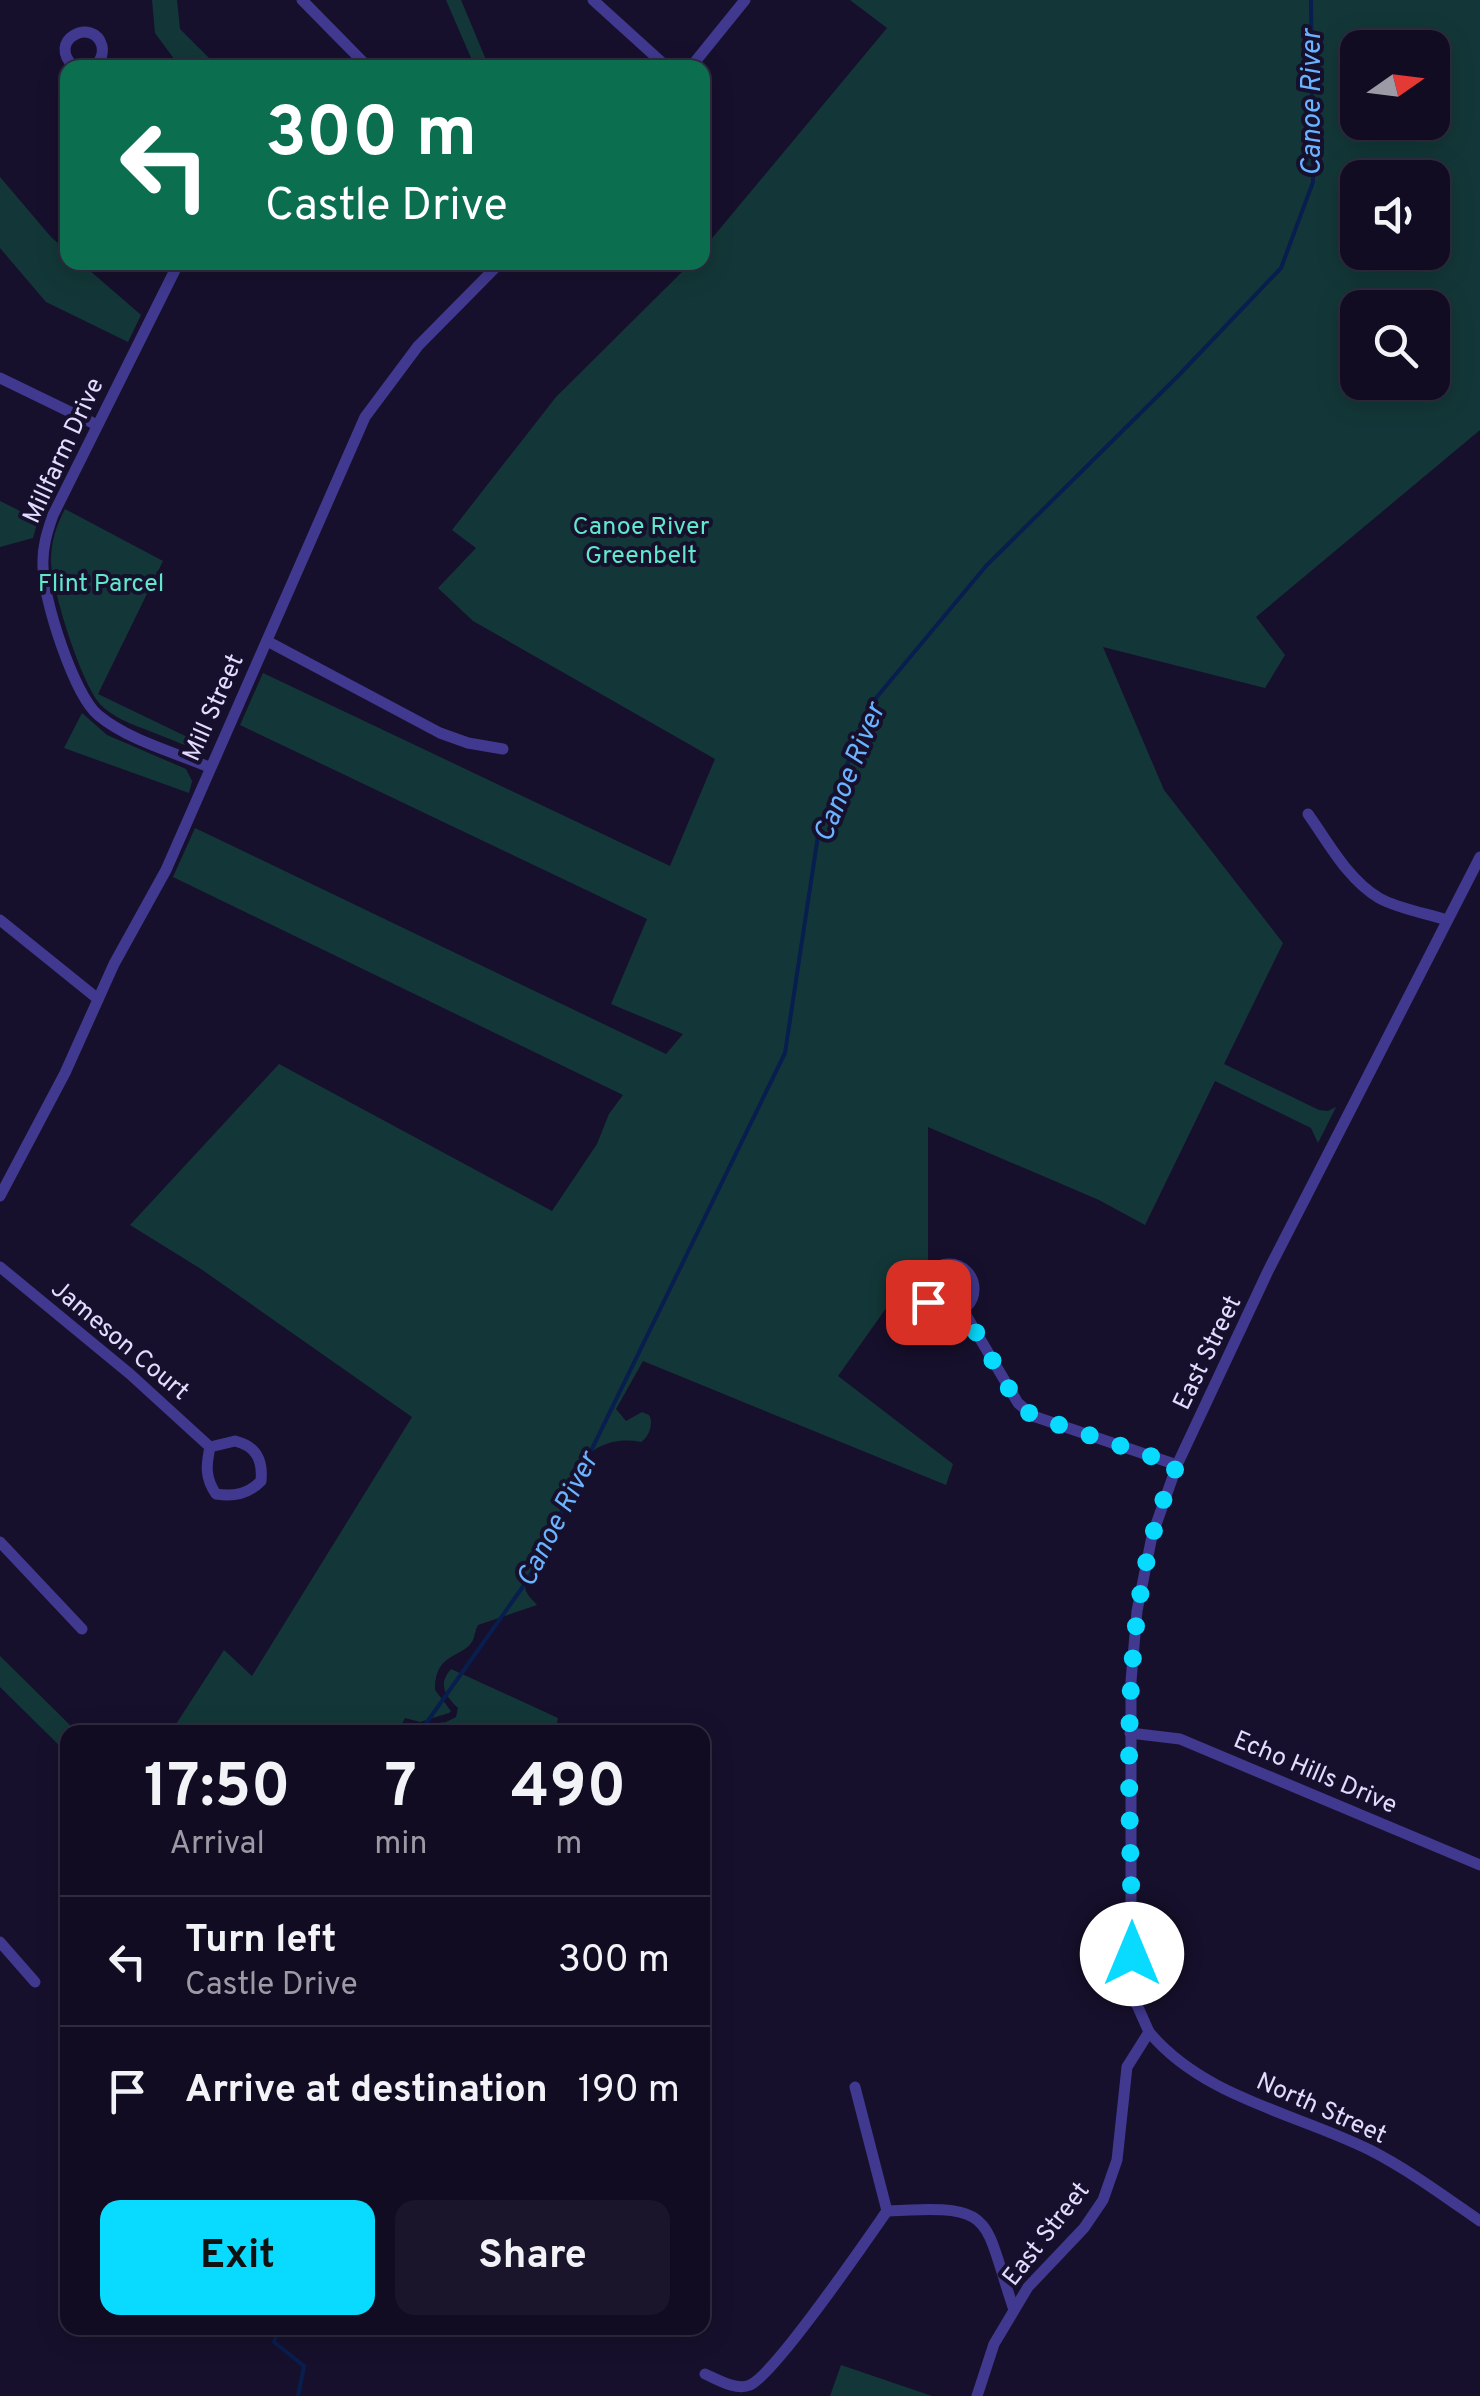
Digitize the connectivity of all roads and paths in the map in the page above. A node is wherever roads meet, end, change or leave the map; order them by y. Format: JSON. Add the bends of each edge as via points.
{"nodes":[{"id":1,"x":302,"y":0,"type":"edge"},
{"id":2,"x":593,"y":0,"type":"edge"},
{"id":3,"x":744,"y":0,"type":"edge"},
{"id":4,"x":69,"y":60,"type":"edge"},
{"id":5,"x":100,"y":60,"type":"edge"},
{"id":6,"x":361,"y":60,"type":"edge"},
{"id":7,"x":659,"y":60,"type":"edge"},
{"id":8,"x":696,"y":60,"type":"edge"},
{"id":9,"x":175,"y":270,"type":"edge"},
{"id":10,"x":493,"y":270,"type":"edge"},
{"id":11,"x":0,"y":378,"type":"edge"},
{"id":12,"x":97,"y":425,"type":"junction"},
{"id":13,"x":267,"y":642,"type":"junction"},
{"id":14,"x":503,"y":749,"type":"dead end"},
{"id":15,"x":209,"y":767,"type":"junction"},
{"id":16,"x":1308,"y":814,"type":"dead end"},
{"id":17,"x":1480,"y":857,"type":"edge"},
{"id":18,"x":0,"y":920,"type":"edge"},
{"id":19,"x":1447,"y":920,"type":"junction"},
{"id":20,"x":98,"y":998,"type":"junction"},
{"id":21,"x":0,"y":1196,"type":"edge"},
{"id":22,"x":0,"y":1267,"type":"edge"},
{"id":23,"x":963,"y":1310,"type":"junction"},
{"id":24,"x":210,"y":1447,"type":"junction"},
{"id":25,"x":1177,"y":1465,"type":"junction"},
{"id":26,"x":0,"y":1542,"type":"edge"},
{"id":27,"x":82,"y":1629,"type":"dead end"},
{"id":28,"x":1130,"y":1734,"type":"junction"},
{"id":29,"x":1480,"y":1865,"type":"edge"},
{"id":30,"x":0,"y":1942,"type":"edge"},
{"id":31,"x":35,"y":1982,"type":"dead end"},
{"id":32,"x":1149,"y":2032,"type":"junction"},
{"id":33,"x":855,"y":2087,"type":"dead end"},
{"id":34,"x":888,"y":2212,"type":"junction"},
{"id":35,"x":1480,"y":2221,"type":"edge"},
{"id":36,"x":1014,"y":2310,"type":"junction"},
{"id":37,"x":704,"y":2374,"type":"dead end"},
{"id":38,"x":977,"y":2396,"type":"edge"}],
"edges":[{"from":1,"to":6,"type":"street"},
{"from":2,"to":7,"type":"street"},
{"from":3,"to":8,"type":"street"},
{"from":4,"to":5,"type":"street","via":[[66,45],[86,32],[97,38]]},
{"from":9,"to":12,"type":"street","name":"Millfarm Drive"},
{"from":10,"to":13,"type":"street","name":"Mill Street","via":[[418,346],[365,418]]},
{"from":11,"to":12,"type":"street"},
{"from":12,"to":15,"type":"street","name":"Millfarm Drive","via":[[43,552],[46,592],[69,664],[86,702],[102,718]]},
{"from":13,"to":14,"type":"street","via":[[440,733]]},
{"from":13,"to":15,"type":"street","name":"Mill Street"},
{"from":15,"to":20,"type":"street","name":"Mill Street","via":[[166,870]]},
{"from":16,"to":19,"type":"street","via":[[1368,890]]},
{"from":17,"to":19,"type":"street","name":"East Street"},
{"from":18,"to":20,"type":"street"},
{"from":19,"to":25,"type":"street","name":"East Street"},
{"from":20,"to":21,"type":"street","name":"Mill Street"},
{"from":22,"to":24,"type":"street","name":"Jameson Court"},
{"from":23,"to":23,"type":"street","via":[[973,1296],[972,1279],[961,1266],[937,1267],[926,1279],[928,1302],[940,1312]]},
{"from":23,"to":25,"type":"street","via":[[1018,1404],[1033,1416]]},
{"from":24,"to":24,"type":"street","via":[[248,1444],[258,1455],[261,1481],[240,1494],[216,1494],[206,1468]]},
{"from":25,"to":28,"type":"street","name":"East Street","via":[[1152,1536],[1137,1610]]},
{"from":26,"to":27,"type":"street"},
{"from":28,"to":29,"type":"street","name":"Echo Hills Drive","via":[[1180,1739]]},
{"from":28,"to":32,"type":"street","name":"East Street","via":[[1132,1978]]},
{"from":30,"to":31,"type":"street"},
{"from":32,"to":35,"type":"street","name":"North Street","via":[[1196,2074],[1370,2150]]},
{"from":32,"to":36,"type":"street","name":"East Street","via":[[1127,2067],[1117,2160],[1104,2200]]},
{"from":33,"to":34,"type":"street"},
{"from":34,"to":36,"type":"street","via":[[966,2212],[988,2227]]},
{"from":34,"to":37,"type":"street","via":[[761,2376],[737,2386]]},
{"from":36,"to":38,"type":"street","name":"East Street"}]}
